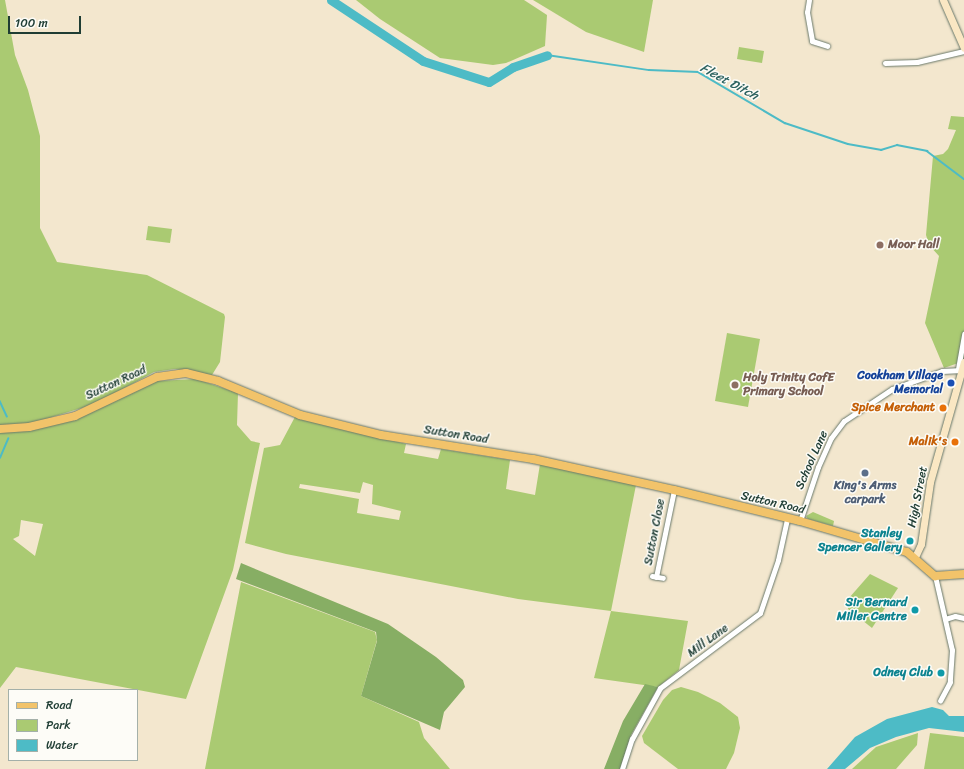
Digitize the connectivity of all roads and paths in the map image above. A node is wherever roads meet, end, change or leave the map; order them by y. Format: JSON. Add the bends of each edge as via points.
{"nodes":[{"id":1,"x":809,"y":0,"type":"edge"},
{"id":2,"x":943,"y":0,"type":"edge"},
{"id":3,"x":827,"y":46,"type":"dead end"},
{"id":4,"x":964,"y":50,"type":"edge"},
{"id":5,"x":885,"y":64,"type":"dead end"},
{"id":6,"x":964,"y":334,"type":"edge"},
{"id":7,"x":964,"y":362,"type":"edge"},
{"id":8,"x":960,"y":370,"type":"junction"},
{"id":9,"x":0,"y":429,"type":"edge"},
{"id":10,"x":674,"y":490,"type":"junction"},
{"id":11,"x":788,"y":519,"type":"junction"},
{"id":12,"x":800,"y":521,"type":"junction"},
{"id":13,"x":915,"y":558,"type":"junction"},
{"id":14,"x":964,"y":574,"type":"edge"},
{"id":15,"x":935,"y":576,"type":"junction"},
{"id":16,"x":663,"y":578,"type":"dead end"},
{"id":17,"x":964,"y":618,"type":"edge"},
{"id":18,"x":945,"y":619,"type":"junction"},
{"id":19,"x":940,"y":701,"type":"dead end"},
{"id":20,"x":622,"y":769,"type":"edge"}],
"edges":[{"from":1,"to":3,"type":"street","via":[[807,12],[812,42]]},
{"from":2,"to":4,"type":"main road"},
{"from":4,"to":5,"type":"street","via":[[917,62]]},
{"from":6,"to":8,"type":"street"},
{"from":7,"to":8,"type":"main road","name":"High Street"},
{"from":8,"to":12,"type":"street","name":"School Lane","via":[[942,371],[892,389],[844,421],[831,438]]},
{"from":8,"to":13,"type":"main road","name":"High Street","via":[[930,482],[921,544]]},
{"from":9,"to":10,"type":"main road","name":"Sutton Road","via":[[29,427],[75,416],[157,377],[186,373],[218,381],[300,415],[381,435],[533,459]]},
{"from":10,"to":11,"type":"main road","name":"Sutton Road"},
{"from":10,"to":16,"type":"street","name":"Sutton Close","via":[[654,576]]},
{"from":11,"to":12,"type":"main road","name":"Sutton Road"},
{"from":11,"to":20,"type":"street","name":"Mill Lane","via":[[760,614],[660,688],[632,739]]},
{"from":12,"to":13,"type":"main road","name":"Sutton Road","via":[[907,552]]},
{"from":13,"to":15,"type":"main road","name":"Sutton Road"},
{"from":14,"to":15,"type":"main road"},
{"from":15,"to":18,"type":"street"},
{"from":17,"to":18,"type":"street","via":[[955,616]]},
{"from":18,"to":19,"type":"street","via":[[952,650],[952,667],[950,682]]}]}
